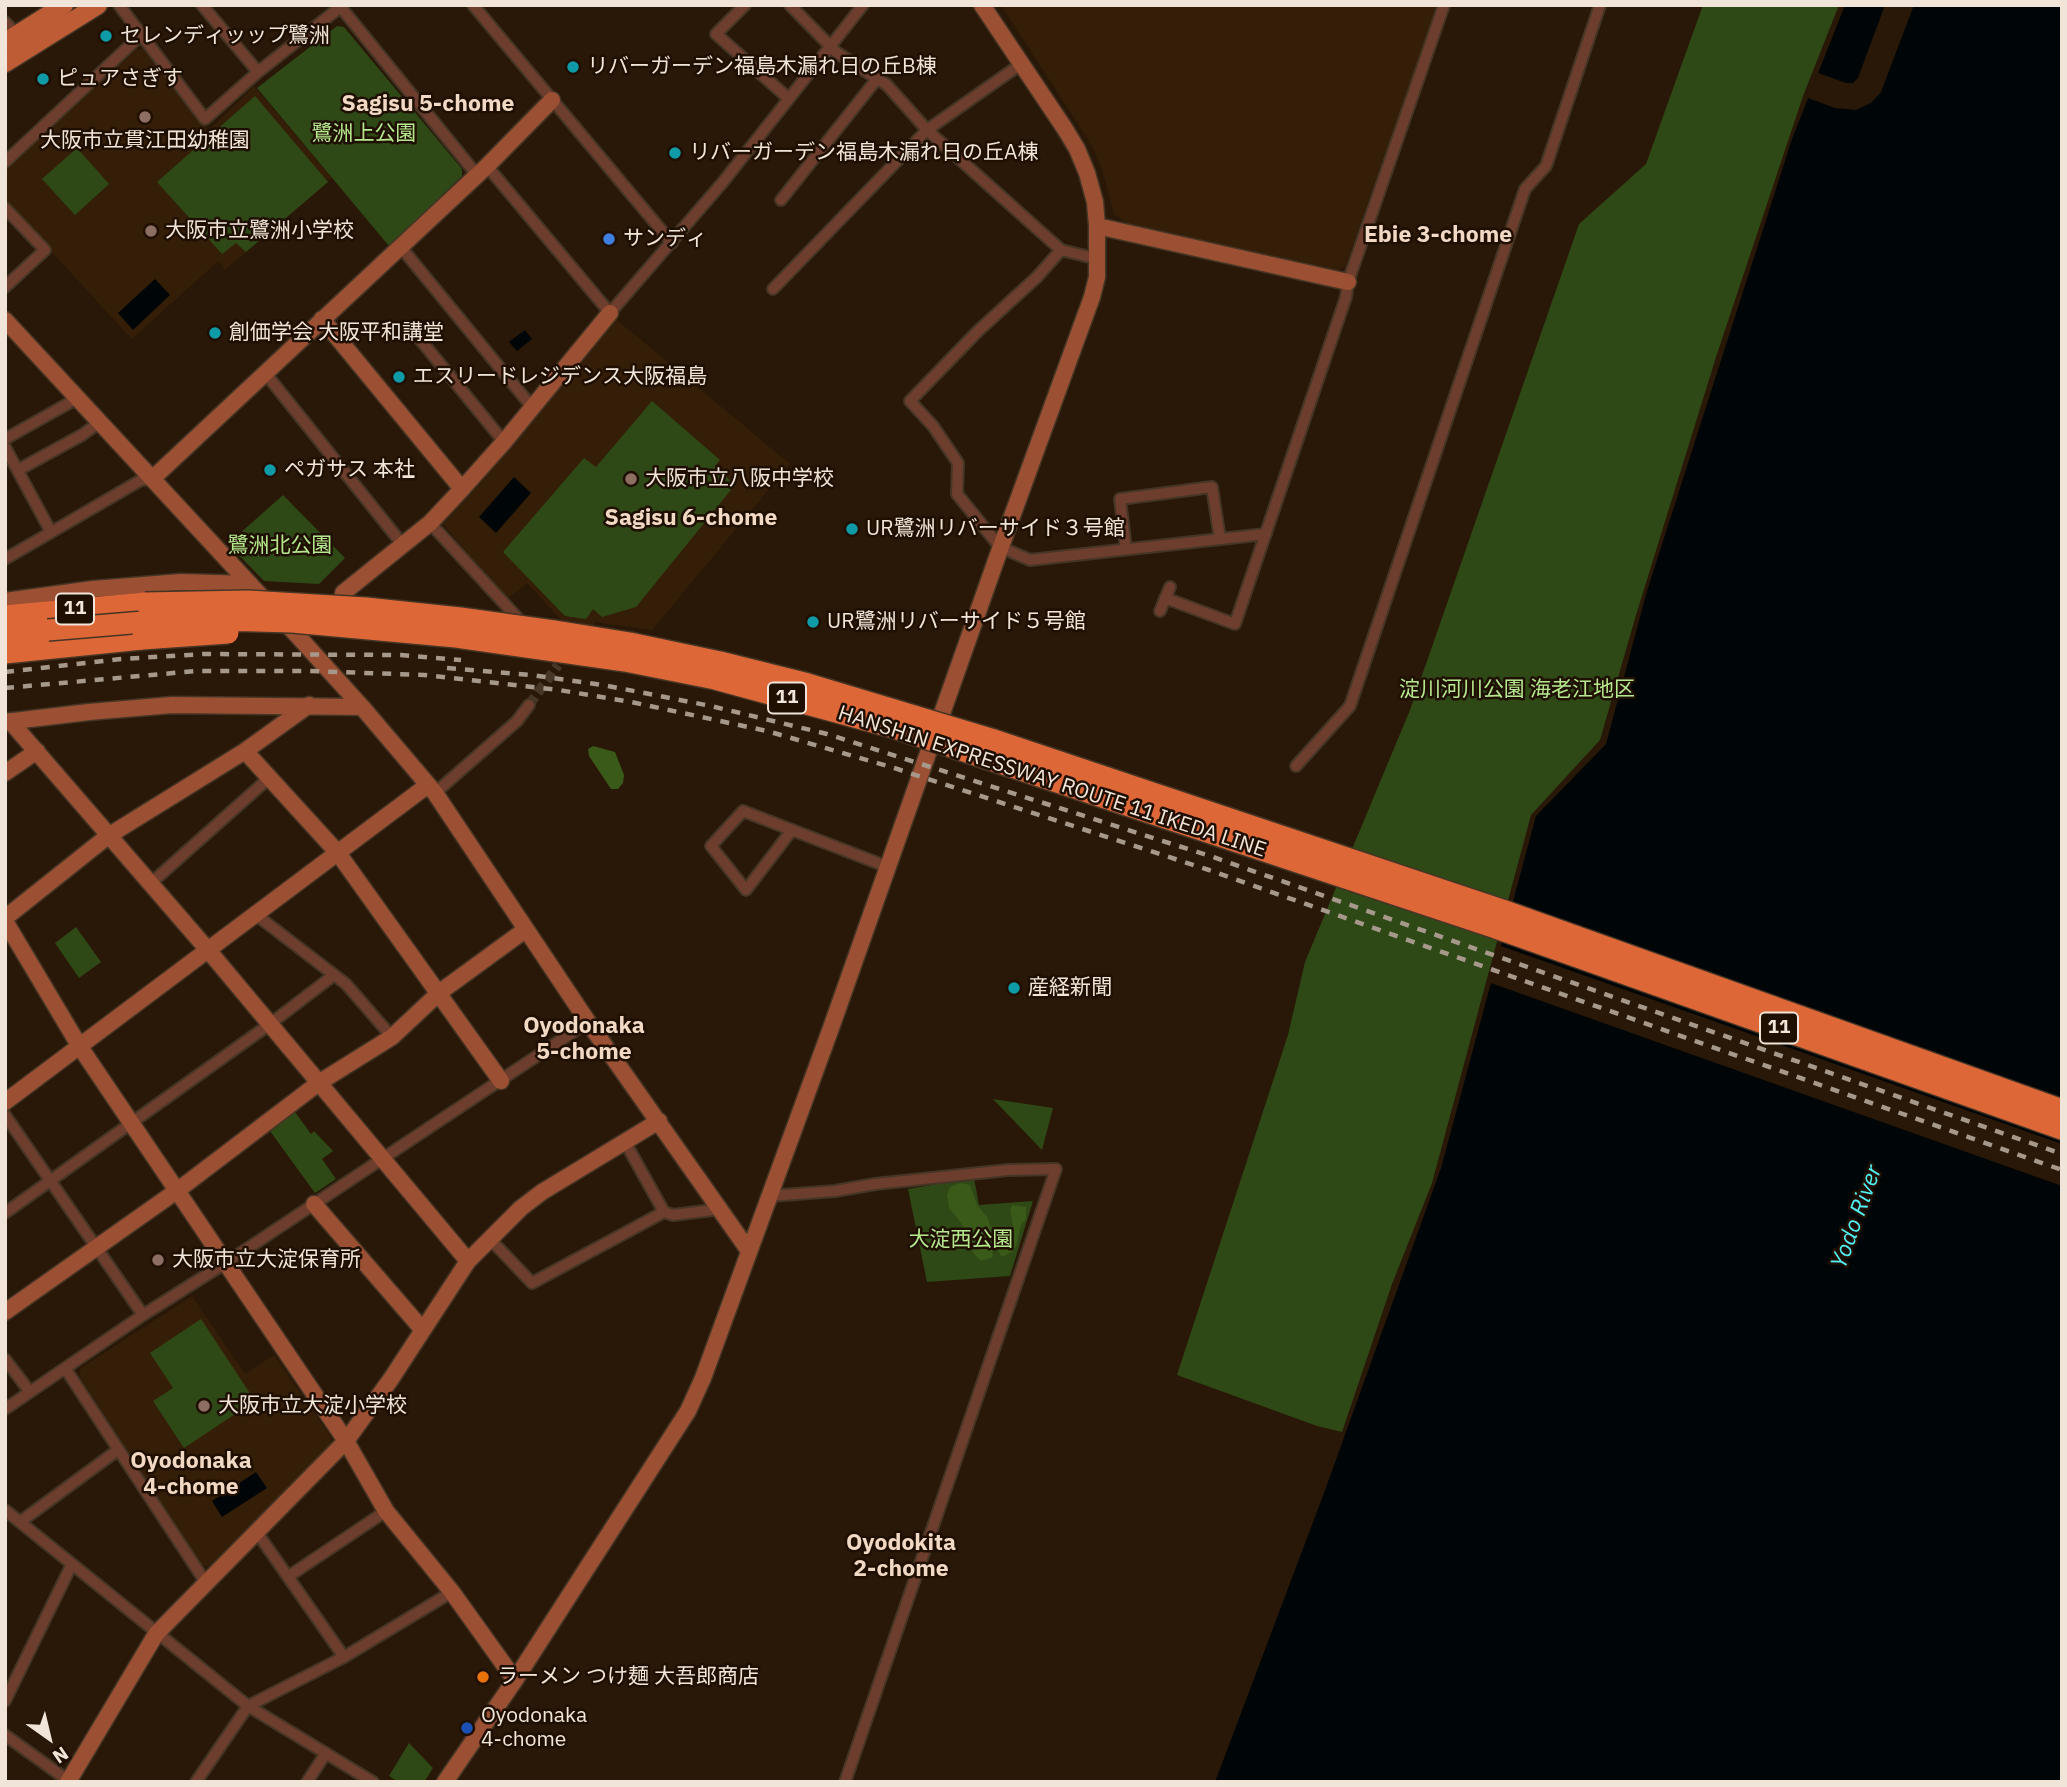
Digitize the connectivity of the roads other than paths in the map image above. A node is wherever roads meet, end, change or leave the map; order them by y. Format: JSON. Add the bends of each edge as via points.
{"nodes":[{"id":1,"x":64,"y":5,"type":"edge"},
{"id":2,"x":98,"y":5,"type":"edge"},
{"id":3,"x":119,"y":5,"type":"edge"},
{"id":4,"x":202,"y":5,"type":"edge"},
{"id":5,"x":474,"y":5,"type":"edge"},
{"id":6,"x":745,"y":5,"type":"edge"},
{"id":7,"x":790,"y":5,"type":"edge"},
{"id":8,"x":863,"y":5,"type":"edge"},
{"id":9,"x":982,"y":5,"type":"edge"},
{"id":10,"x":1444,"y":5,"type":"edge"},
{"id":11,"x":1600,"y":5,"type":"edge"},
{"id":12,"x":341,"y":6,"type":"edge"},
{"id":13,"x":9,"y":33,"type":"edge"},
{"id":14,"x":141,"y":35,"type":"junction"},
{"id":15,"x":832,"y":45,"type":"junction"},
{"id":16,"x":5,"y":63,"type":"edge"},
{"id":17,"x":1021,"y":64,"type":"junction"},
{"id":18,"x":258,"y":72,"type":"junction"},
{"id":19,"x":876,"y":80,"type":"junction"},
{"id":20,"x":789,"y":98,"type":"junction"},
{"id":21,"x":552,"y":100,"type":"junction"},
{"id":22,"x":927,"y":130,"type":"junction"},
{"id":23,"x":5,"y":162,"type":"edge"},
{"id":24,"x":482,"y":171,"type":"junction"},
{"id":25,"x":781,"y":200,"type":"dead end"},
{"id":26,"x":5,"y":208,"type":"edge"},
{"id":27,"x":1097,"y":226,"type":"junction"},
{"id":28,"x":672,"y":243,"type":"junction"},
{"id":29,"x":400,"y":246,"type":"junction"},
{"id":30,"x":1061,"y":250,"type":"junction"},
{"id":31,"x":1098,"y":259,"type":"junction"},
{"id":32,"x":1348,"y":282,"type":"junction"},
{"id":33,"x":5,"y":287,"type":"edge"},
{"id":34,"x":773,"y":289,"type":"dead end"},
{"id":35,"x":610,"y":313,"type":"junction"},
{"id":36,"x":323,"y":319,"type":"junction"},
{"id":37,"x":5,"y":320,"type":"edge"},
{"id":38,"x":414,"y":332,"type":"dead end"},
{"id":39,"x":266,"y":374,"type":"junction"},
{"id":40,"x":78,"y":398,"type":"junction"},
{"id":41,"x":532,"y":407,"type":"junction"},
{"id":42,"x":100,"y":422,"type":"junction"},
{"id":43,"x":5,"y":439,"type":"edge"},
{"id":44,"x":504,"y":442,"type":"junction"},
{"id":45,"x":5,"y":447,"type":"edge"},
{"id":46,"x":18,"y":470,"type":"junction"},
{"id":47,"x":152,"y":479,"type":"junction"},
{"id":48,"x":462,"y":489,"type":"junction"},
{"id":49,"x":430,"y":523,"type":"junction"},
{"id":50,"x":51,"y":532,"type":"junction"},
{"id":51,"x":1266,"y":534,"type":"junction"},
{"id":52,"x":1220,"y":539,"type":"junction"},
{"id":53,"x":404,"y":545,"type":"junction"},
{"id":54,"x":1000,"y":547,"type":"junction"},
{"id":55,"x":1126,"y":549,"type":"junction"},
{"id":56,"x":5,"y":559,"type":"edge"},
{"id":57,"x":250,"y":584,"type":"junction"},
{"id":58,"x":1170,"y":587,"type":"dead end"},
{"id":59,"x":343,"y":593,"type":"joint"},
{"id":60,"x":1165,"y":598,"type":"junction"},
{"id":61,"x":5,"y":601,"type":"edge"},
{"id":62,"x":1160,"y":611,"type":"dead end"},
{"id":63,"x":5,"y":617,"type":"edge"},
{"id":64,"x":363,"y":629,"type":"junction"},
{"id":65,"x":296,"y":634,"type":"junction"},
{"id":66,"x":5,"y":635,"type":"edge"},
{"id":67,"x":5,"y":653,"type":"edge"},
{"id":68,"x":558,"y":665,"type":"dead end"},
{"id":69,"x":309,"y":705,"type":"junction"},
{"id":70,"x":528,"y":705,"type":"tunnel mouth"},
{"id":71,"x":362,"y":707,"type":"junction"},
{"id":72,"x":8,"y":722,"type":"edge"},
{"id":73,"x":37,"y":751,"type":"junction"},
{"id":74,"x":245,"y":751,"type":"junction"},
{"id":75,"x":1296,"y":766,"type":"dead end"},
{"id":76,"x":5,"y":773,"type":"edge"},
{"id":77,"x":269,"y":778,"type":"junction"},
{"id":78,"x":432,"y":789,"type":"junction"},
{"id":79,"x":792,"y":830,"type":"junction"},
{"id":80,"x":108,"y":836,"type":"junction"},
{"id":81,"x":338,"y":853,"type":"junction"},
{"id":82,"x":888,"y":867,"type":"junction"},
{"id":83,"x":150,"y":884,"type":"junction"},
{"id":84,"x":255,"y":914,"type":"junction"},
{"id":85,"x":5,"y":920,"type":"edge"},
{"id":86,"x":525,"y":930,"type":"junction"},
{"id":87,"x":208,"y":950,"type":"junction"},
{"id":88,"x":334,"y":975,"type":"junction"},
{"id":89,"x":440,"y":992,"type":"junction"},
{"id":90,"x":588,"y":1022,"type":"junction"},
{"id":91,"x":270,"y":1024,"type":"junction"},
{"id":92,"x":392,"y":1037,"type":"junction"},
{"id":93,"x":80,"y":1047,"type":"junction"},
{"id":94,"x":501,"y":1081,"type":"junction"},
{"id":95,"x":320,"y":1082,"type":"junction"},
{"id":96,"x":5,"y":1102,"type":"edge"},
{"id":97,"x":2062,"y":1110,"type":"edge"},
{"id":98,"x":5,"y":1115,"type":"edge"},
{"id":99,"x":659,"y":1121,"type":"junction"},
{"id":100,"x":131,"y":1122,"type":"junction"},
{"id":101,"x":2062,"y":1129,"type":"edge"},
{"id":102,"x":625,"y":1142,"type":"junction"},
{"id":103,"x":383,"y":1157,"type":"junction"},
{"id":104,"x":50,"y":1180,"type":"junction"},
{"id":105,"x":178,"y":1190,"type":"junction"},
{"id":106,"x":769,"y":1196,"type":"junction"},
{"id":107,"x":314,"y":1204,"type":"junction"},
{"id":108,"x":720,"y":1209,"type":"junction"},
{"id":109,"x":664,"y":1212,"type":"junction"},
{"id":110,"x":5,"y":1213,"type":"edge"},
{"id":111,"x":490,"y":1239,"type":"junction"},
{"id":112,"x":96,"y":1249,"type":"junction"},
{"id":113,"x":749,"y":1251,"type":"junction"},
{"id":114,"x":468,"y":1261,"type":"junction"},
{"id":115,"x":227,"y":1262,"type":"junction"},
{"id":116,"x":5,"y":1312,"type":"edge"},
{"id":117,"x":143,"y":1315,"type":"junction"},
{"id":118,"x":422,"y":1329,"type":"junction"},
{"id":119,"x":5,"y":1359,"type":"edge"},
{"id":120,"x":65,"y":1368,"type":"junction"},
{"id":121,"x":30,"y":1392,"type":"junction"},
{"id":122,"x":5,"y":1409,"type":"edge"},
{"id":123,"x":346,"y":1441,"type":"junction"},
{"id":124,"x":118,"y":1450,"type":"junction"},
{"id":125,"x":386,"y":1511,"type":"junction"},
{"id":126,"x":13,"y":1516,"type":"edge"},
{"id":127,"x":5,"y":1527,"type":"edge"},
{"id":128,"x":256,"y":1531,"type":"junction"},
{"id":129,"x":72,"y":1564,"type":"junction"},
{"id":130,"x":289,"y":1576,"type":"junction"},
{"id":131,"x":206,"y":1583,"type":"junction"},
{"id":132,"x":452,"y":1592,"type":"junction"},
{"id":133,"x":156,"y":1634,"type":"junction"},
{"id":134,"x":344,"y":1657,"type":"junction"},
{"id":135,"x":514,"y":1680,"type":"junction"},
{"id":136,"x":5,"y":1701,"type":"edge"},
{"id":137,"x":248,"y":1706,"type":"junction"},
{"id":138,"x":5,"y":1735,"type":"edge"},
{"id":139,"x":326,"y":1753,"type":"junction"},
{"id":140,"x":69,"y":1781,"type":"edge"},
{"id":141,"x":196,"y":1782,"type":"edge"},
{"id":142,"x":307,"y":1782,"type":"edge"},
{"id":143,"x":373,"y":1782,"type":"edge"},
{"id":144,"x":445,"y":1782,"type":"edge"},
{"id":145,"x":845,"y":1782,"type":"edge"}],
"edges":[{"from":1,"to":13,"type":"main road"},
{"from":2,"to":16,"type":"main road"},
{"from":3,"to":14,"type":"street"},
{"from":4,"to":18,"type":"street"},
{"from":5,"to":21,"type":"street"},
{"from":6,"to":20,"type":"street","via":[[716,34]]},
{"from":7,"to":15,"type":"street"},
{"from":8,"to":15,"type":"street"},
{"from":9,"to":17,"type":"street"},
{"from":10,"to":32,"type":"street"},
{"from":11,"to":75,"type":"street","via":[[1546,166],[1525,190],[1350,706]]},
{"from":12,"to":18,"type":"street"},
{"from":12,"to":24,"type":"street"},
{"from":14,"to":18,"type":"street","via":[[205,119]]},
{"from":14,"to":23,"type":"street"},
{"from":15,"to":19,"type":"street"},
{"from":15,"to":20,"type":"street"},
{"from":17,"to":22,"type":"street"},
{"from":17,"to":27,"type":"street","via":[[1077,149],[1095,202]]},
{"from":19,"to":22,"type":"street","via":[[887,85]]},
{"from":19,"to":25,"type":"street"},
{"from":20,"to":28,"type":"street"},
{"from":21,"to":24,"type":"street"},
{"from":21,"to":28,"type":"street"},
{"from":22,"to":30,"type":"street"},
{"from":22,"to":34,"type":"street"},
{"from":24,"to":29,"type":"street"},
{"from":24,"to":35,"type":"street"},
{"from":26,"to":33,"type":"street","via":[[46,250]]},
{"from":27,"to":31,"type":"street"},
{"from":27,"to":32,"type":"street"},
{"from":28,"to":35,"type":"street"},
{"from":29,"to":36,"type":"street"},
{"from":29,"to":41,"type":"street"},
{"from":30,"to":31,"type":"street"},
{"from":30,"to":54,"type":"street","via":[[1038,278],[910,401],[958,463],[957,494]]},
{"from":31,"to":54,"type":"street","via":[[1092,297]]},
{"from":32,"to":51,"type":"street"},
{"from":35,"to":41,"type":"street"},
{"from":36,"to":39,"type":"street"},
{"from":36,"to":48,"type":"street"},
{"from":37,"to":40,"type":"street"},
{"from":38,"to":44,"type":"street"},
{"from":39,"to":47,"type":"street"},
{"from":39,"to":53,"type":"street"},
{"from":40,"to":42,"type":"street"},
{"from":40,"to":43,"type":"street"},
{"from":41,"to":44,"type":"street"},
{"from":42,"to":46,"type":"street"},
{"from":42,"to":47,"type":"street"},
{"from":44,"to":48,"type":"street"},
{"from":45,"to":46,"type":"street"},
{"from":46,"to":50,"type":"street"},
{"from":47,"to":50,"type":"street","via":[[141,480]]},
{"from":47,"to":57,"type":"street"},
{"from":48,"to":49,"type":"street"},
{"from":49,"to":53,"type":"street"},
{"from":49,"to":68,"type":"street"},
{"from":50,"to":56,"type":"street"},
{"from":51,"to":52,"type":"street"},
{"from":51,"to":60,"type":"street","via":[[1235,624]]},
{"from":52,"to":55,"type":"street"},
{"from":52,"to":55,"type":"street","via":[[1212,487],[1120,499]]},
{"from":53,"to":59,"type":"street"},
{"from":54,"to":55,"type":"street","via":[[1030,560]]},
{"from":54,"to":82,"type":"street"},
{"from":57,"to":61,"type":"street","via":[[181,582]]},
{"from":57,"to":65,"type":"street"},
{"from":58,"to":60,"type":"street"},
{"from":59,"to":65,"type":"street"},
{"from":60,"to":62,"type":"street"},
{"from":63,"to":97,"type":"highway","name":"HANSHIN EXPRESSWAY ROUTE 11 IKEDA LINE","number":"11","bridge":true,"via":[[145,603],[309,603],[554,631],[720,662],[990,740],[1502,910]]},
{"from":64,"to":66,"type":"highway","name":"HANSHIN EXPRESSWAY ROUTE 11 IKEDA LINE","number":"11","bridge":true,"via":[[220,620]]},
{"from":64,"to":67,"type":"highway","number":"11","bridge":true,"via":[[170,637]]},
{"from":64,"to":101,"type":"highway","name":"HANSHIN EXPRESSWAY ROUTE 11 IKEDA LINE","number":"11","bridge":true,"via":[[625,661],[715,679],[895,728],[1496,928]]},
{"from":65,"to":71,"type":"street"},
{"from":69,"to":71,"type":"street"},
{"from":69,"to":72,"type":"street","via":[[172,705]]},
{"from":69,"to":74,"type":"street"},
{"from":70,"to":78,"type":"street","via":[[517,721]]},
{"from":71,"to":78,"type":"street"},
{"from":72,"to":73,"type":"street"},
{"from":73,"to":76,"type":"street"},
{"from":73,"to":80,"type":"street"},
{"from":74,"to":77,"type":"street"},
{"from":74,"to":80,"type":"street"},
{"from":77,"to":81,"type":"street"},
{"from":77,"to":83,"type":"street"},
{"from":78,"to":81,"type":"street"},
{"from":78,"to":86,"type":"street"},
{"from":79,"to":79,"type":"street","via":[[743,811],[711,846],[746,890]]},
{"from":79,"to":82,"type":"street"},
{"from":80,"to":83,"type":"street"},
{"from":80,"to":85,"type":"street"},
{"from":81,"to":84,"type":"street"},
{"from":81,"to":89,"type":"street"},
{"from":82,"to":106,"type":"street"},
{"from":83,"to":87,"type":"street"},
{"from":84,"to":87,"type":"street"},
{"from":84,"to":88,"type":"street"},
{"from":85,"to":93,"type":"street"},
{"from":86,"to":89,"type":"street"},
{"from":86,"to":90,"type":"street"},
{"from":87,"to":91,"type":"street"},
{"from":87,"to":93,"type":"street"},
{"from":88,"to":91,"type":"street"},
{"from":88,"to":92,"type":"street"},
{"from":89,"to":92,"type":"street"},
{"from":89,"to":94,"type":"street"},
{"from":90,"to":94,"type":"street"},
{"from":90,"to":99,"type":"street"},
{"from":91,"to":95,"type":"street"},
{"from":91,"to":100,"type":"street"},
{"from":92,"to":95,"type":"street"},
{"from":93,"to":96,"type":"street"},
{"from":93,"to":100,"type":"street"},
{"from":94,"to":103,"type":"street"},
{"from":95,"to":103,"type":"street"},
{"from":95,"to":105,"type":"street"},
{"from":98,"to":104,"type":"street"},
{"from":99,"to":102,"type":"street"},
{"from":99,"to":108,"type":"street"},
{"from":100,"to":104,"type":"street"},
{"from":100,"to":105,"type":"street"},
{"from":102,"to":109,"type":"street"},
{"from":102,"to":111,"type":"street","via":[[542,1192]]},
{"from":103,"to":107,"type":"street"},
{"from":103,"to":114,"type":"street"},
{"from":104,"to":110,"type":"street"},
{"from":104,"to":112,"type":"street"},
{"from":105,"to":112,"type":"street"},
{"from":105,"to":115,"type":"street"},
{"from":106,"to":113,"type":"street"},
{"from":106,"to":145,"type":"street","via":[[1008,1170],[1056,1169]]},
{"from":107,"to":115,"type":"street"},
{"from":107,"to":118,"type":"street"},
{"from":108,"to":109,"type":"street"},
{"from":108,"to":113,"type":"street"},
{"from":109,"to":111,"type":"street","via":[[532,1283]]},
{"from":111,"to":114,"type":"street"},
{"from":112,"to":116,"type":"street"},
{"from":112,"to":117,"type":"street"},
{"from":113,"to":135,"type":"street","via":[[688,1411]]},
{"from":114,"to":118,"type":"street"},
{"from":115,"to":117,"type":"street"},
{"from":115,"to":123,"type":"street"},
{"from":117,"to":120,"type":"street"},
{"from":118,"to":123,"type":"street"},
{"from":119,"to":121,"type":"street"},
{"from":120,"to":121,"type":"street"},
{"from":120,"to":124,"type":"street"},
{"from":121,"to":122,"type":"street"},
{"from":123,"to":125,"type":"street"},
{"from":123,"to":128,"type":"street"},
{"from":124,"to":126,"type":"street"},
{"from":124,"to":131,"type":"street"},
{"from":125,"to":130,"type":"street"},
{"from":125,"to":132,"type":"street"},
{"from":126,"to":127,"type":"street"},
{"from":126,"to":129,"type":"street"},
{"from":128,"to":130,"type":"street"},
{"from":128,"to":131,"type":"street"},
{"from":129,"to":133,"type":"street"},
{"from":129,"to":136,"type":"street"},
{"from":130,"to":134,"type":"street"},
{"from":131,"to":133,"type":"street"},
{"from":132,"to":134,"type":"street"},
{"from":132,"to":135,"type":"street"},
{"from":133,"to":137,"type":"street"},
{"from":133,"to":140,"type":"street"},
{"from":134,"to":137,"type":"street"},
{"from":135,"to":144,"type":"street"},
{"from":137,"to":139,"type":"street"},
{"from":137,"to":141,"type":"street"},
{"from":138,"to":140,"type":"street"},
{"from":139,"to":142,"type":"street"},
{"from":139,"to":143,"type":"street"}]}
